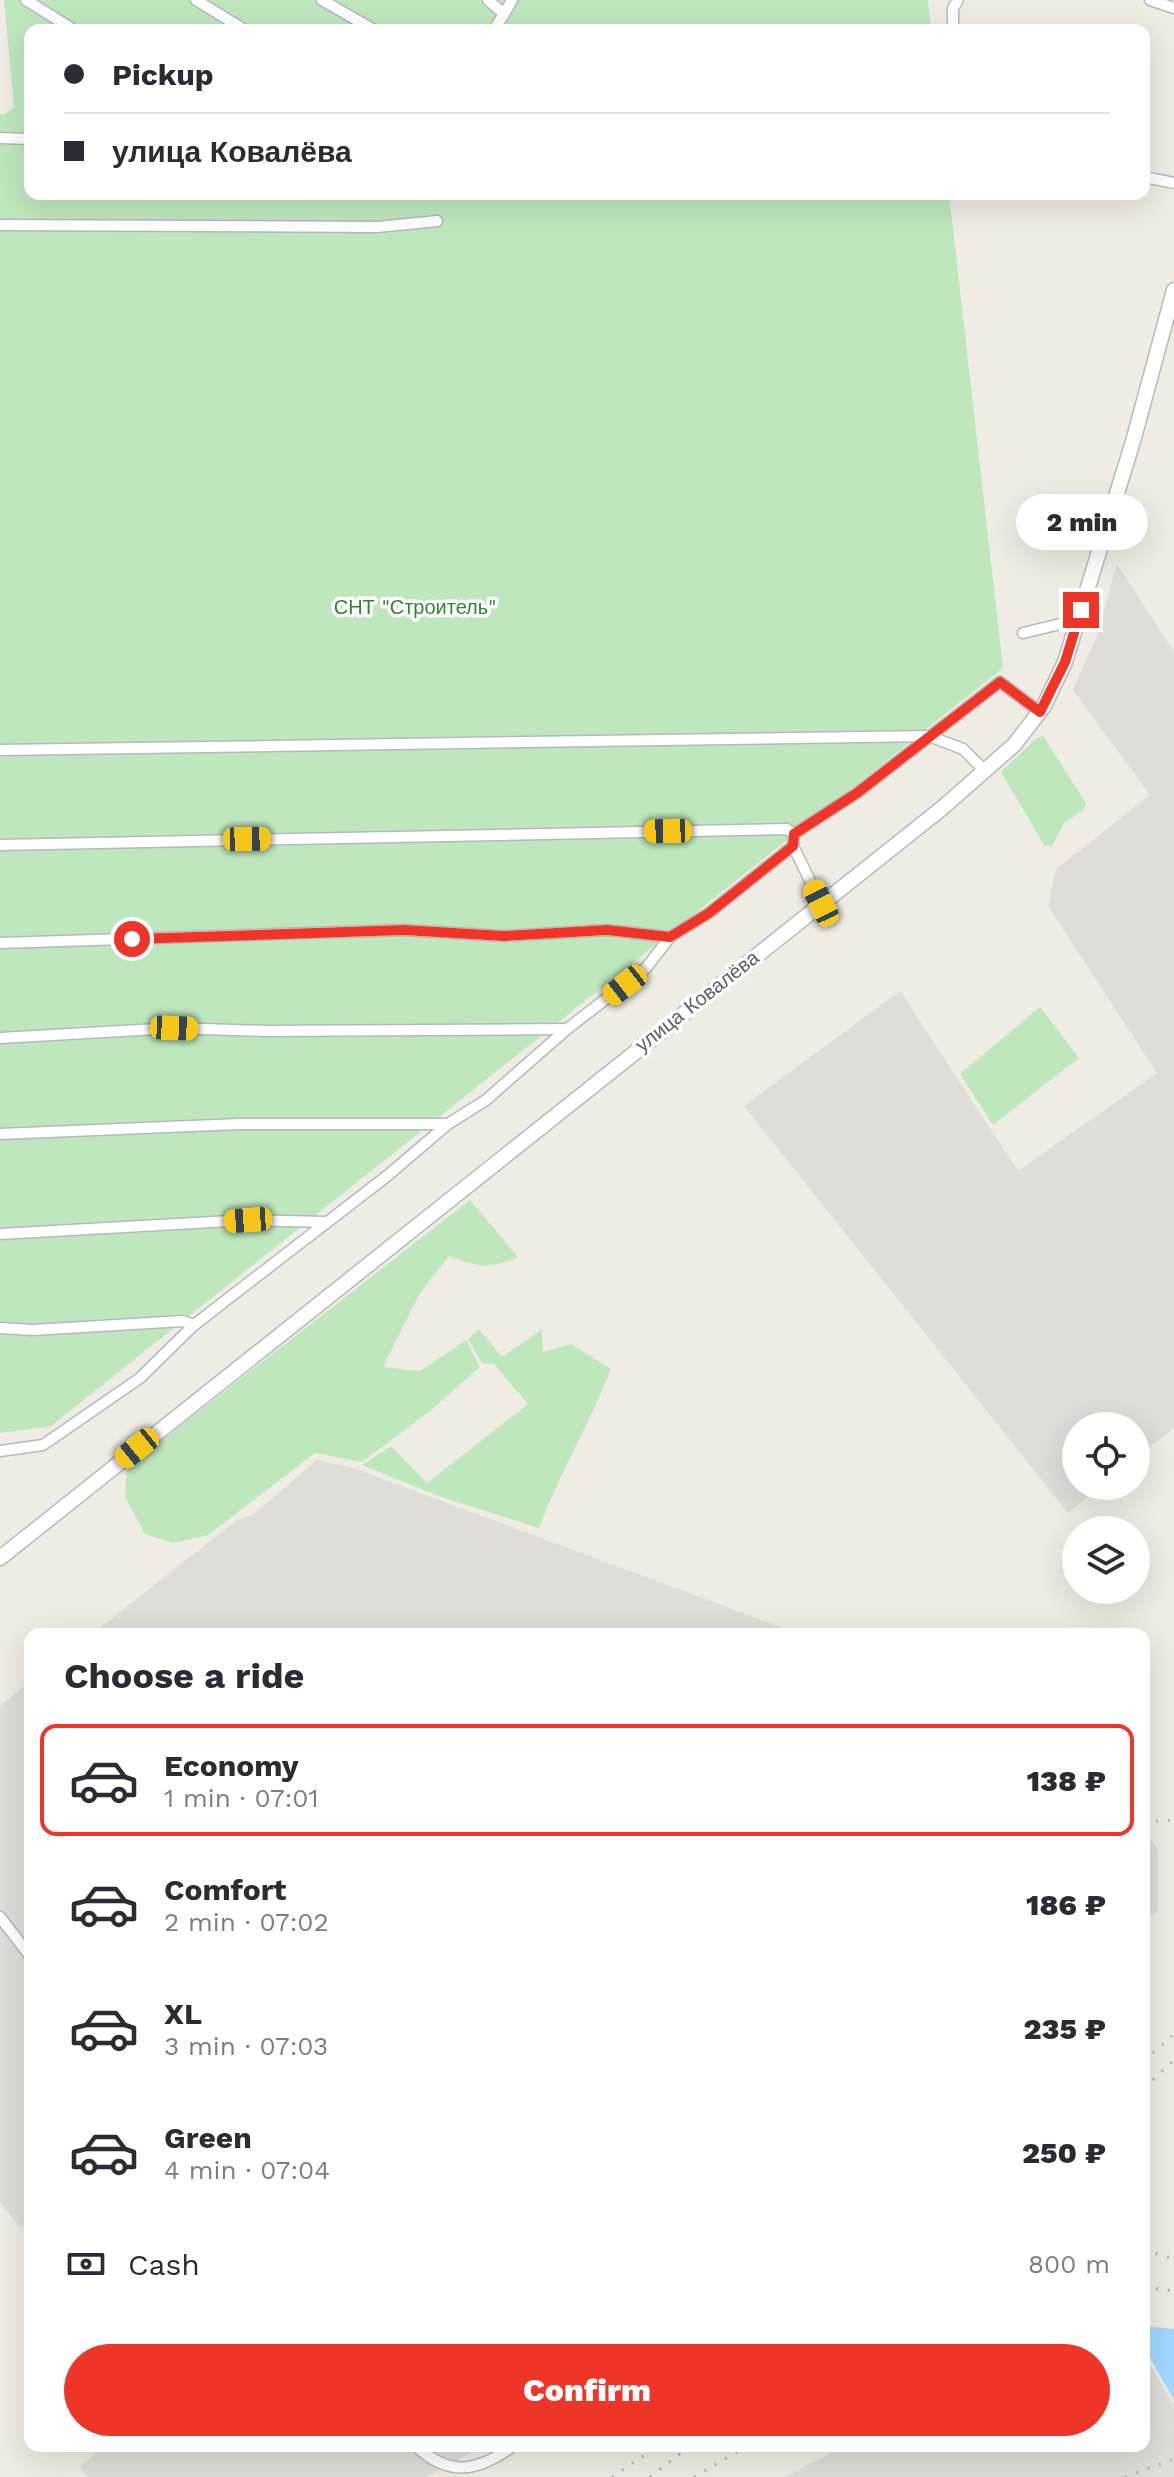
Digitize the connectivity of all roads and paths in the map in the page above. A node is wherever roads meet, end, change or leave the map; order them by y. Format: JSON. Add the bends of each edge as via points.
{"nodes":[{"id":1,"x":26,"y":0,"type":"edge"},
{"id":2,"x":196,"y":0,"type":"edge"},
{"id":3,"x":322,"y":0,"type":"edge"},
{"id":4,"x":488,"y":0,"type":"edge"},
{"id":5,"x":512,"y":0,"type":"edge"},
{"id":6,"x":958,"y":0,"type":"edge"},
{"id":7,"x":1150,"y":0,"type":"edge"},
{"id":8,"x":1174,"y":8,"type":"edge"},
{"id":9,"x":504,"y":14,"type":"junction"},
{"id":10,"x":64,"y":24,"type":"edge"},
{"id":11,"x":235,"y":24,"type":"edge"},
{"id":12,"x":364,"y":24,"type":"edge"},
{"id":13,"x":498,"y":24,"type":"edge"},
{"id":14,"x":953,"y":24,"type":"edge"},
{"id":15,"x":0,"y":138,"type":"edge"},
{"id":16,"x":24,"y":139,"type":"edge"},
{"id":17,"x":1150,"y":178,"type":"edge"},
{"id":18,"x":1174,"y":183,"type":"edge"},
{"id":19,"x":437,"y":221,"type":"dead end"},
{"id":20,"x":0,"y":225,"type":"edge"},
{"id":21,"x":1174,"y":290,"type":"edge"},
{"id":22,"x":1077,"y":620,"type":"junction"},
{"id":23,"x":1023,"y":633,"type":"dead end"},
{"id":24,"x":1040,"y":712,"type":"junction"},
{"id":25,"x":929,"y":736,"type":"junction"},
{"id":26,"x":0,"y":750,"type":"edge"},
{"id":27,"x":984,"y":770,"type":"junction"},
{"id":28,"x":794,"y":834,"type":"junction"},
{"id":29,"x":0,"y":845,"type":"edge"},
{"id":30,"x":793,"y":846,"type":"junction"},
{"id":31,"x":821,"y":903,"type":"junction"},
{"id":32,"x":670,"y":937,"type":"junction"},
{"id":33,"x":0,"y":943,"type":"edge"},
{"id":34,"x":567,"y":1029,"type":"junction"},
{"id":35,"x":0,"y":1038,"type":"edge"},
{"id":36,"x":448,"y":1124,"type":"junction"},
{"id":37,"x":0,"y":1134,"type":"edge"},
{"id":38,"x":327,"y":1222,"type":"junction"},
{"id":39,"x":0,"y":1234,"type":"edge"},
{"id":40,"x":194,"y":1325,"type":"junction"},
{"id":41,"x":0,"y":1328,"type":"edge"},
{"id":42,"x":0,"y":1451,"type":"edge"},
{"id":43,"x":0,"y":1558,"type":"edge"},
{"id":44,"x":0,"y":1917,"type":"edge"},
{"id":45,"x":24,"y":1948,"type":"edge"},
{"id":46,"x":421,"y":2452,"type":"edge"},
{"id":47,"x":505,"y":2452,"type":"edge"}],
"edges":[{"from":1,"to":10,"type":"street"},
{"from":2,"to":11,"type":"street"},
{"from":3,"to":12,"type":"street"},
{"from":4,"to":9,"type":"street"},
{"from":5,"to":9,"type":"street"},
{"from":6,"to":14,"type":"street"},
{"from":7,"to":8,"type":"street"},
{"from":9,"to":13,"type":"street"},
{"from":15,"to":16,"type":"street"},
{"from":17,"to":18,"type":"street"},
{"from":19,"to":20,"type":"street","via":[[392,227]]},
{"from":21,"to":22,"type":"street","name":"улица Ковалёва"},
{"from":22,"to":23,"type":"street"},
{"from":22,"to":24,"type":"street","name":"улица Ковалёва","via":[[1065,662]]},
{"from":24,"to":25,"type":"street","via":[[1000,682]]},
{"from":24,"to":27,"type":"street","name":"улица Ковалёва","via":[[1014,745]]},
{"from":25,"to":26,"type":"street"},
{"from":25,"to":27,"type":"street","via":[[963,749]]},
{"from":25,"to":28,"type":"street"},
{"from":27,"to":31,"type":"street","name":"улица Ковалёва"},
{"from":28,"to":29,"type":"street","via":[[787,829]]},
{"from":28,"to":30,"type":"street"},
{"from":30,"to":31,"type":"street"},
{"from":30,"to":32,"type":"street"},
{"from":31,"to":43,"type":"street","name":"улица Ковалёва"},
{"from":32,"to":33,"type":"street","via":[[607,930],[504,936],[404,930]]},
{"from":32,"to":34,"type":"street","via":[[656,959]]},
{"from":34,"to":35,"type":"street","via":[[174,1028]]},
{"from":34,"to":36,"type":"street","via":[[486,1100]]},
{"from":36,"to":37,"type":"street","via":[[239,1124]]},
{"from":36,"to":38,"type":"street"},
{"from":38,"to":39,"type":"street","via":[[248,1220]]},
{"from":38,"to":40,"type":"street"},
{"from":40,"to":41,"type":"street","via":[[183,1321]]},
{"from":40,"to":42,"type":"street","via":[[140,1378],[83,1421],[43,1445]]},
{"from":44,"to":45,"type":"street"},
{"from":46,"to":47,"type":"street","via":[[455,2472],[483,2468]]}]}
